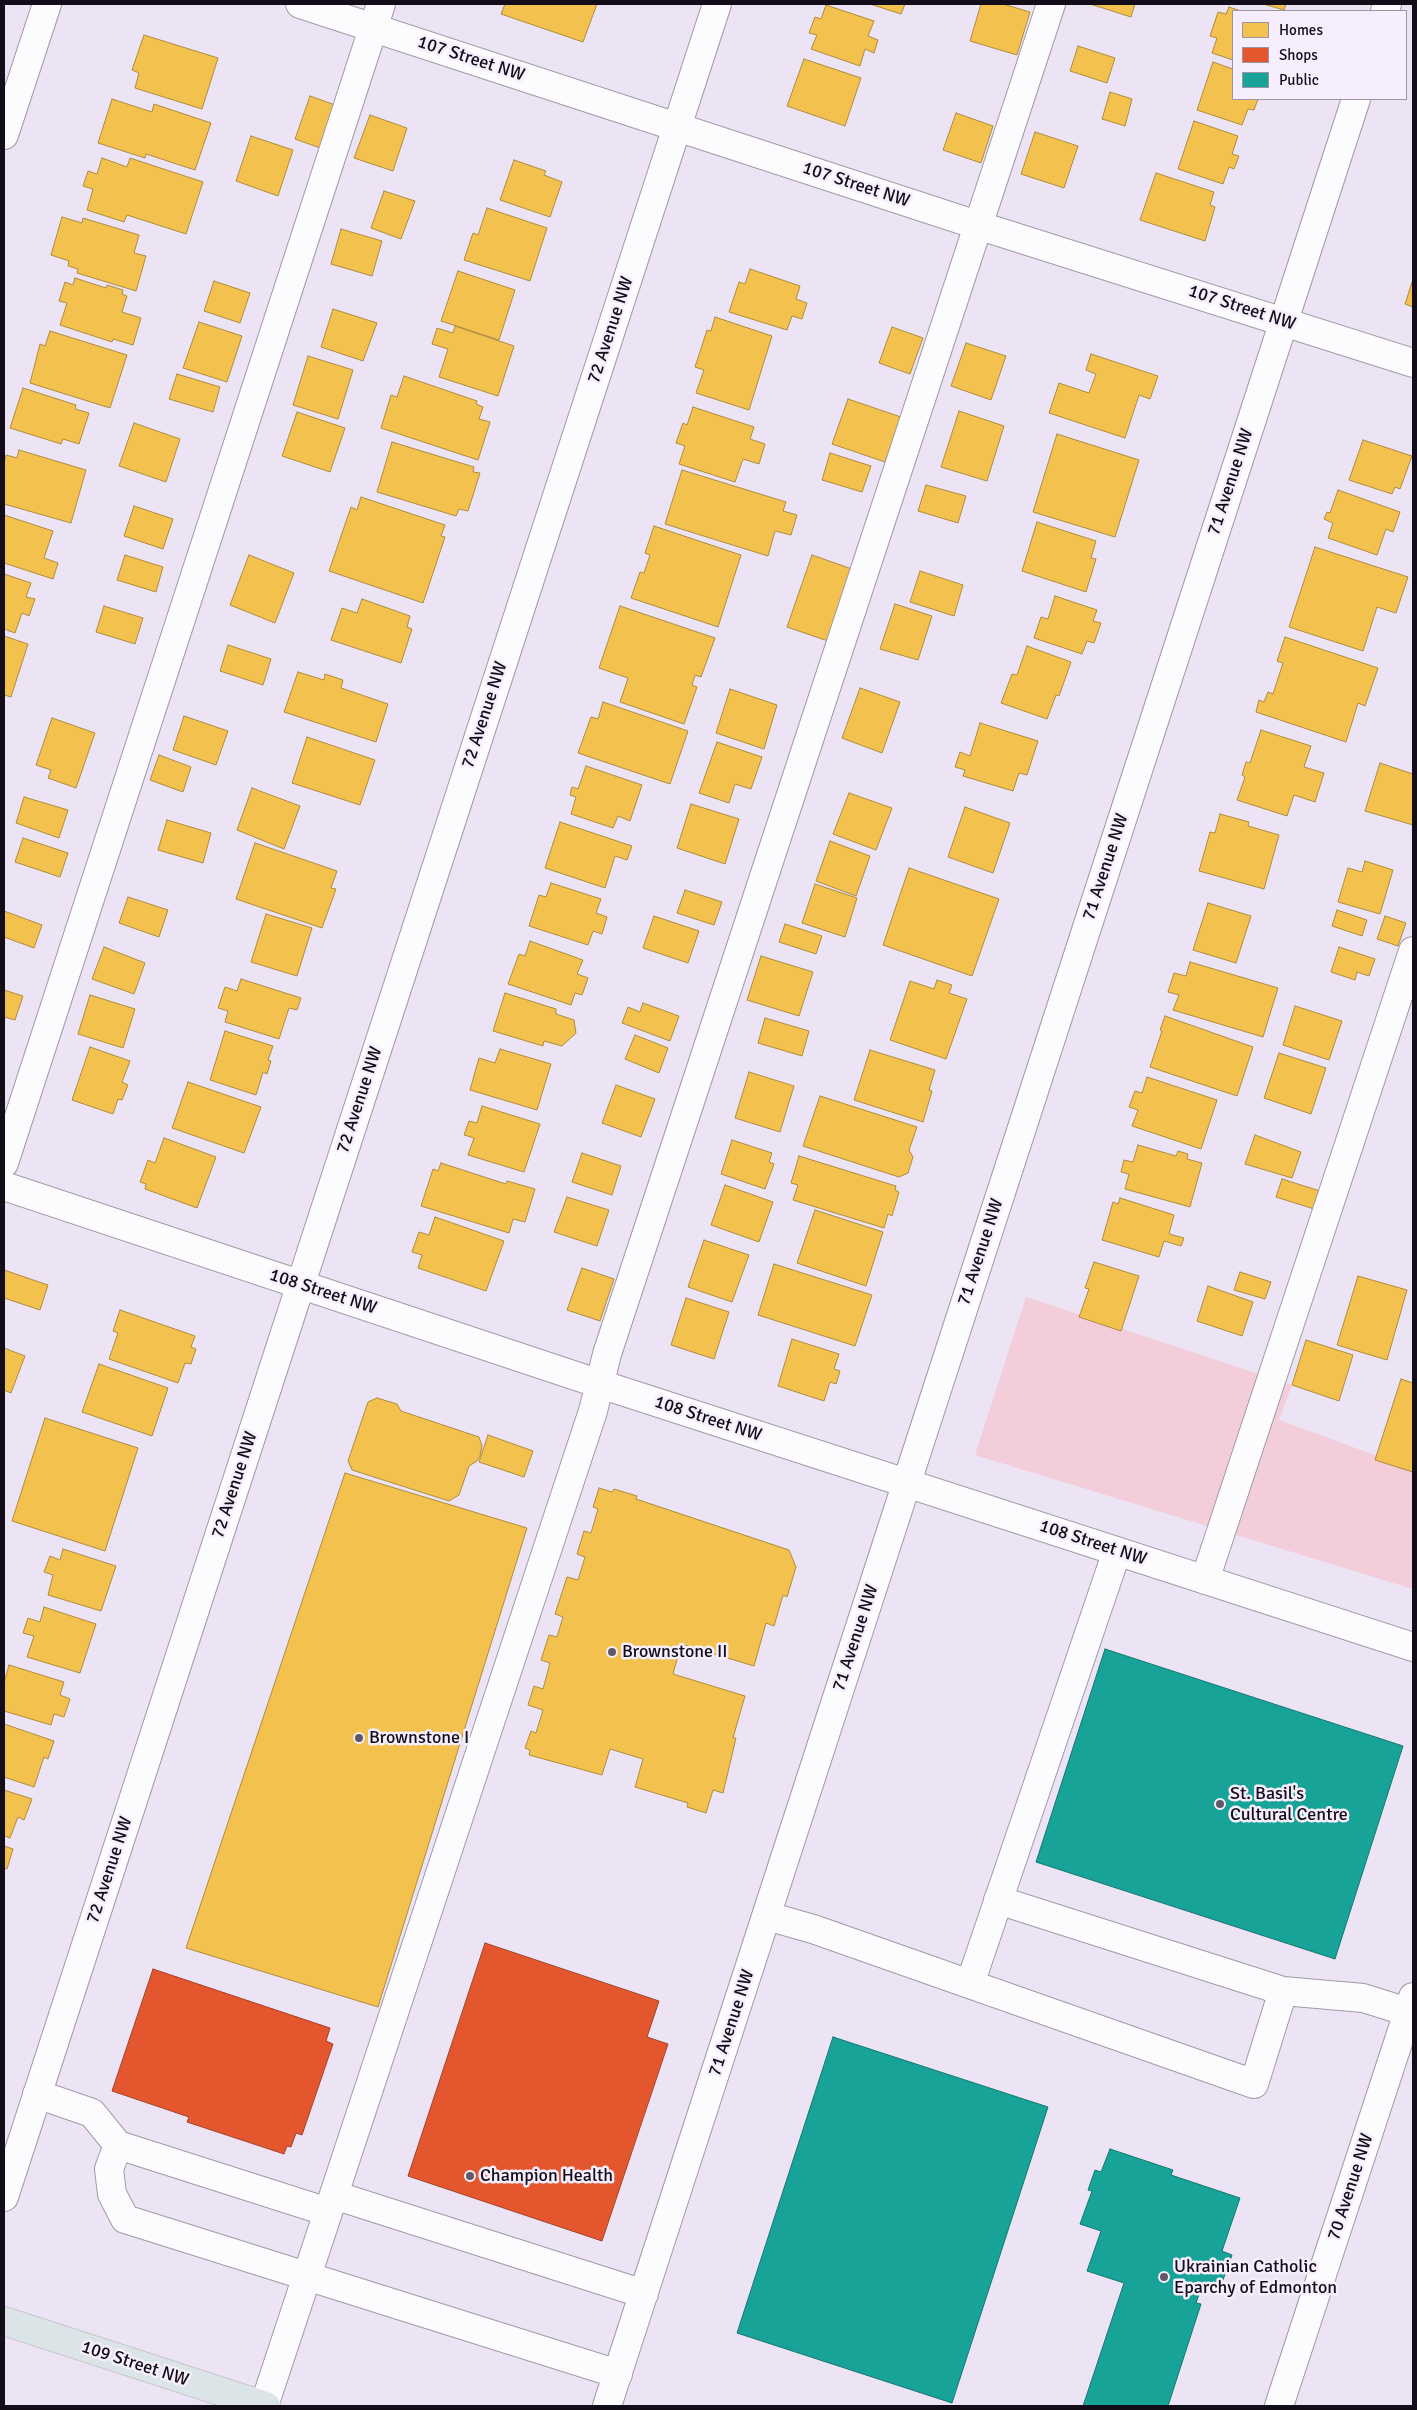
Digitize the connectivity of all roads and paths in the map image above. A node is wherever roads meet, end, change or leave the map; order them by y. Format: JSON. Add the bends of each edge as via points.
{"nodes":[{"id":1,"x":47,"y":4,"type":"edge"},
{"id":2,"x":300,"y":4,"type":"edge"},
{"id":3,"x":717,"y":4,"type":"edge"},
{"id":4,"x":1051,"y":4,"type":"edge"},
{"id":5,"x":377,"y":16,"type":"edge"},
{"id":6,"x":1356,"y":100,"type":"edge"},
{"id":7,"x":677,"y":126,"type":"junction"},
{"id":8,"x":4,"y":135,"type":"edge"},
{"id":9,"x":977,"y":225,"type":"junction"},
{"id":10,"x":1283,"y":321,"type":"junction"},
{"id":11,"x":1413,"y":364,"type":"edge"},
{"id":12,"x":1413,"y":951,"type":"edge"},
{"id":13,"x":4,"y":1163,"type":"edge"},
{"id":14,"x":4,"y":1186,"type":"edge"},
{"id":15,"x":300,"y":1284,"type":"junction"},
{"id":16,"x":600,"y":1384,"type":"junction"},
{"id":17,"x":906,"y":1484,"type":"junction"},
{"id":18,"x":1117,"y":1551,"type":"junction"},
{"id":19,"x":1205,"y":1580,"type":"junction"},
{"id":20,"x":1413,"y":1647,"type":"edge"},
{"id":21,"x":998,"y":1900,"type":"junction"},
{"id":22,"x":766,"y":1916,"type":"junction"},
{"id":23,"x":970,"y":1984,"type":"junction"},
{"id":24,"x":1283,"y":1991,"type":"junction"},
{"id":25,"x":1411,"y":2005,"type":"edge"},
{"id":26,"x":37,"y":2094,"type":"junction"},
{"id":27,"x":118,"y":2145,"type":"junction"},
{"id":28,"x":4,"y":2196,"type":"edge"},
{"id":29,"x":331,"y":2203,"type":"junction"},
{"id":30,"x":307,"y":2278,"type":"junction"},
{"id":31,"x":644,"y":2294,"type":"junction"},
{"id":32,"x":4,"y":2321,"type":"edge"},
{"id":33,"x":618,"y":2374,"type":"junction"},
{"id":34,"x":265,"y":2406,"type":"edge"},
{"id":35,"x":607,"y":2406,"type":"edge"},
{"id":36,"x":1279,"y":2406,"type":"edge"}],
"edges":[{"from":1,"to":8,"type":"street"},
{"from":2,"to":5,"type":"street","name":"107 Street NW"},
{"from":3,"to":7,"type":"street","name":"72 Avenue NW"},
{"from":4,"to":9,"type":"street"},
{"from":5,"to":7,"type":"street","name":"107 Street NW"},
{"from":5,"to":13,"type":"street"},
{"from":6,"to":10,"type":"street","name":"71 Avenue NW"},
{"from":7,"to":9,"type":"street","name":"107 Street NW"},
{"from":7,"to":15,"type":"street","name":"72 Avenue NW"},
{"from":9,"to":10,"type":"street","name":"107 Street NW"},
{"from":9,"to":16,"type":"street","via":[[607,1354]]},
{"from":10,"to":11,"type":"street","name":"107 Street NW"},
{"from":10,"to":17,"type":"street","name":"71 Avenue NW"},
{"from":12,"to":19,"type":"street"},
{"from":14,"to":15,"type":"street","name":"108 Street NW"},
{"from":15,"to":16,"type":"street","name":"108 Street NW"},
{"from":15,"to":26,"type":"street","name":"72 Avenue NW"},
{"from":16,"to":17,"type":"street","name":"108 Street NW"},
{"from":16,"to":29,"type":"street"},
{"from":17,"to":18,"type":"street","name":"108 Street NW"},
{"from":17,"to":22,"type":"street","name":"71 Avenue NW"},
{"from":18,"to":19,"type":"street","name":"108 Street NW"},
{"from":18,"to":21,"type":"street"},
{"from":19,"to":20,"type":"street","name":"108 Street NW"},
{"from":21,"to":23,"type":"street"},
{"from":21,"to":24,"type":"street"},
{"from":22,"to":23,"type":"street"},
{"from":22,"to":31,"type":"street","name":"71 Avenue NW"},
{"from":23,"to":24,"type":"street","via":[[1254,2084]]},
{"from":24,"to":25,"type":"street"},
{"from":25,"to":36,"type":"street","name":"70 Avenue NW"},
{"from":26,"to":27,"type":"street","via":[[92,2113]]},
{"from":26,"to":28,"type":"street","name":"72 Avenue NW"},
{"from":27,"to":29,"type":"street"},
{"from":27,"to":30,"type":"street","via":[[109,2169],[112,2194],[125,2219]]},
{"from":29,"to":30,"type":"street"},
{"from":29,"to":31,"type":"street"},
{"from":30,"to":33,"type":"street"},
{"from":30,"to":34,"type":"street"},
{"from":31,"to":33,"type":"street","name":"71 Avenue NW"},
{"from":32,"to":34,"type":"main road","name":"109 Street NW"},
{"from":33,"to":35,"type":"street","name":"71 Avenue NW"}]}
